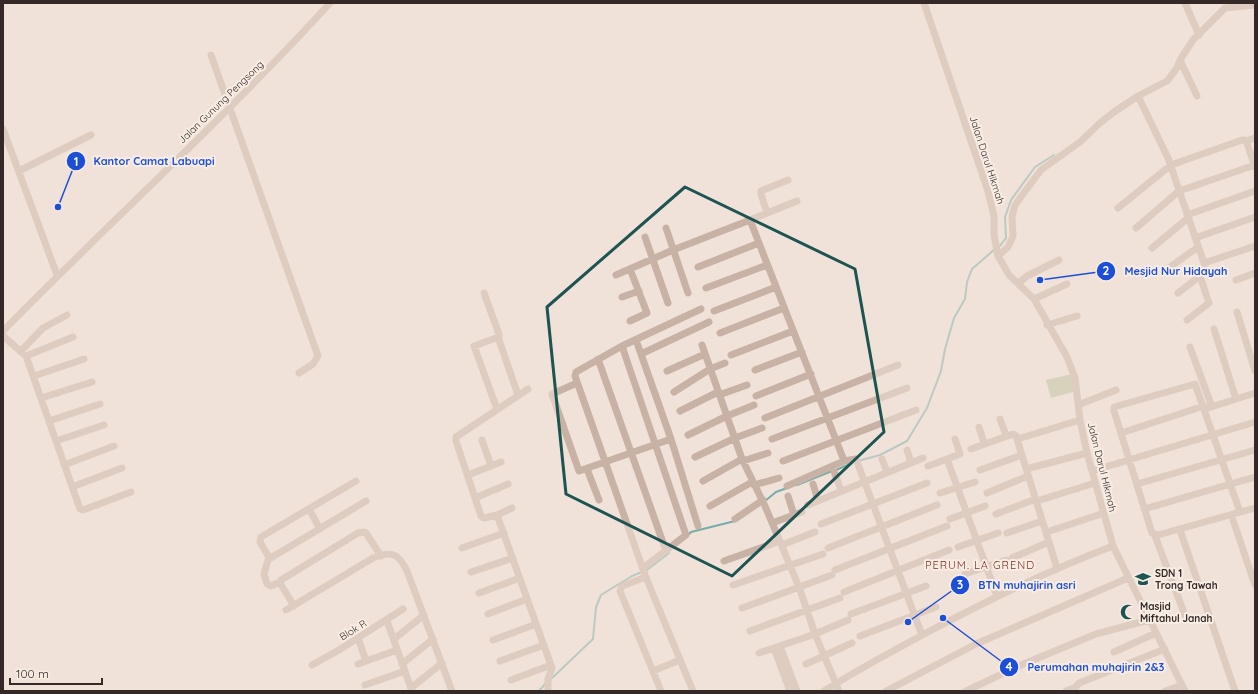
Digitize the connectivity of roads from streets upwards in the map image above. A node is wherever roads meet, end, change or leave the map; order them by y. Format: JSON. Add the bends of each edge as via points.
{"nodes":[{"id":1,"x":330,"y":3,"type":"edge"},
{"id":2,"x":924,"y":3,"type":"edge"},
{"id":3,"x":1185,"y":3,"type":"edge"},
{"id":4,"x":1255,"y":5,"type":"edge"},
{"id":5,"x":1198,"y":35,"type":"junction"},
{"id":6,"x":211,"y":55,"type":"dead end"},
{"id":7,"x":1180,"y":60,"type":"junction"},
{"id":8,"x":1138,"y":96,"type":"junction"},
{"id":9,"x":1197,"y":96,"type":"dead end"},
{"id":10,"x":231,"y":106,"type":"junction"},
{"id":11,"x":3,"y":129,"type":"edge"},
{"id":12,"x":92,"y":135,"type":"dead end"},
{"id":13,"x":1255,"y":138,"type":"edge"},
{"id":14,"x":1246,"y":141,"type":"junction"},
{"id":15,"x":1171,"y":165,"type":"junction"},
{"id":16,"x":1255,"y":166,"type":"edge"},
{"id":17,"x":19,"y":172,"type":"junction"},
{"id":18,"x":788,"y":180,"type":"dead end"},
{"id":19,"x":1179,"y":191,"type":"junction"},
{"id":20,"x":1255,"y":192,"type":"edge"},
{"id":21,"x":797,"y":201,"type":"dead end"},
{"id":22,"x":1118,"y":208,"type":"dead end"},
{"id":23,"x":767,"y":213,"type":"junction"},
{"id":24,"x":1188,"y":216,"type":"junction"},
{"id":25,"x":1255,"y":217,"type":"edge"},
{"id":26,"x":750,"y":220,"type":"junction"},
{"id":27,"x":666,"y":228,"type":"dead end"},
{"id":28,"x":1136,"y":228,"type":"dead end"},
{"id":29,"x":645,"y":237,"type":"dead end"},
{"id":30,"x":1195,"y":238,"type":"junction"},
{"id":31,"x":759,"y":243,"type":"junction"},
{"id":32,"x":1255,"y":246,"type":"edge"},
{"id":33,"x":1198,"y":247,"type":"junction"},
{"id":34,"x":1152,"y":248,"type":"dead end"},
{"id":35,"x":673,"y":250,"type":"junction"},
{"id":36,"x":997,"y":252,"type":"junction"},
{"id":37,"x":652,"y":259,"type":"junction"},
{"id":38,"x":1059,"y":260,"type":"dead end"},
{"id":39,"x":1204,"y":264,"type":"junction"},
{"id":40,"x":767,"y":265,"type":"junction"},
{"id":41,"x":698,"y":267,"type":"dead end"},
{"id":42,"x":630,"y":269,"type":"junction"},
{"id":43,"x":1163,"y":272,"type":"dead end"},
{"id":44,"x":1255,"y":273,"type":"edge"},
{"id":45,"x":57,"y":275,"type":"junction"},
{"id":46,"x":616,"y":275,"type":"dead end"},
{"id":47,"x":1200,"y":276,"type":"junction"},
{"id":48,"x":1236,"y":280,"type":"dead end"},
{"id":49,"x":1019,"y":283,"type":"junction"},
{"id":50,"x":1067,"y":284,"type":"dead end"},
{"id":51,"x":776,"y":287,"type":"junction"},
{"id":52,"x":706,"y":288,"type":"dead end"},
{"id":53,"x":639,"y":291,"type":"junction"},
{"id":54,"x":484,"y":293,"type":"dead end"},
{"id":55,"x":688,"y":293,"type":"dead end"},
{"id":56,"x":1178,"y":293,"type":"dead end"},
{"id":57,"x":622,"y":297,"type":"dead end"},
{"id":58,"x":1034,"y":299,"type":"junction"},
{"id":59,"x":668,"y":303,"type":"dead end"},
{"id":60,"x":784,"y":308,"type":"junction"},
{"id":61,"x":701,"y":309,"type":"dead end"},
{"id":62,"x":714,"y":311,"type":"dead end"},
{"id":63,"x":1237,"y":312,"type":"dead end"},
{"id":64,"x":67,"y":315,"type":"dead end"},
{"id":65,"x":1077,"y":316,"type":"dead end"},
{"id":66,"x":1187,"y":320,"type":"dead end"},
{"id":67,"x":630,"y":321,"type":"dead end"},
{"id":68,"x":709,"y":322,"type":"dead end"},
{"id":69,"x":1047,"y":324,"type":"junction"},
{"id":70,"x":1214,"y":329,"type":"dead end"},
{"id":71,"x":3,"y":331,"type":"edge"},
{"id":72,"x":793,"y":331,"type":"junction"},
{"id":73,"x":720,"y":333,"type":"dead end"},
{"id":74,"x":3,"y":336,"type":"edge"},
{"id":75,"x":74,"y":337,"type":"dead end"},
{"id":76,"x":499,"y":337,"type":"junction"},
{"id":77,"x":636,"y":340,"type":"junction"},
{"id":78,"x":702,"y":344,"type":"dead end"},
{"id":79,"x":622,"y":346,"type":"junction"},
{"id":80,"x":1190,"y":347,"type":"dead end"},
{"id":81,"x":802,"y":352,"type":"junction"},
{"id":82,"x":23,"y":353,"type":"junction"},
{"id":83,"x":641,"y":354,"type":"junction"},
{"id":84,"x":705,"y":354,"type":"junction"},
{"id":85,"x":731,"y":355,"type":"dead end"},
{"id":86,"x":84,"y":359,"type":"dead end"},
{"id":87,"x":598,"y":360,"type":"junction"},
{"id":88,"x":725,"y":363,"type":"dead end"},
{"id":89,"x":898,"y":365,"type":"dead end"},
{"id":90,"x":710,"y":369,"type":"junction"},
{"id":91,"x":755,"y":370,"type":"dead end"},
{"id":92,"x":667,"y":371,"type":"dead end"},
{"id":93,"x":1255,"y":371,"type":"edge"},
{"id":94,"x":299,"y":373,"type":"dead end"},
{"id":95,"x":811,"y":374,"type":"junction"},
{"id":96,"x":34,"y":376,"type":"junction"},
{"id":97,"x":92,"y":382,"type":"dead end"},
{"id":98,"x":577,"y":383,"type":"junction"},
{"id":99,"x":747,"y":385,"type":"dead end"},
{"id":100,"x":907,"y":388,"type":"dead end"},
{"id":101,"x":528,"y":389,"type":"dead end"},
{"id":102,"x":1116,"y":390,"type":"dead end"},
{"id":103,"x":674,"y":392,"type":"dead end"},
{"id":104,"x":719,"y":393,"type":"junction"},
{"id":105,"x":1255,"y":393,"type":"edge"},
{"id":106,"x":518,"y":395,"type":"junction"},
{"id":107,"x":820,"y":395,"type":"junction"},
{"id":108,"x":756,"y":396,"type":"dead end"},
{"id":109,"x":41,"y":398,"type":"junction"},
{"id":110,"x":1236,"y":399,"type":"junction"},
{"id":111,"x":100,"y":404,"type":"dead end"},
{"id":112,"x":754,"y":405,"type":"dead end"},
{"id":113,"x":1078,"y":405,"type":"junction"},
{"id":114,"x":1207,"y":408,"type":"junction"},
{"id":115,"x":497,"y":409,"type":"junction"},
{"id":116,"x":916,"y":410,"type":"dead end"},
{"id":117,"x":680,"y":411,"type":"dead end"},
{"id":118,"x":727,"y":416,"type":"junction"},
{"id":119,"x":828,"y":417,"type":"junction"},
{"id":120,"x":765,"y":418,"type":"dead end"},
{"id":121,"x":1000,"y":419,"type":"dead end"},
{"id":122,"x":1080,"y":420,"type":"junction"},
{"id":123,"x":49,"y":421,"type":"junction"},
{"id":124,"x":1255,"y":422,"type":"edge"},
{"id":125,"x":104,"y":425,"type":"dead end"},
{"id":126,"x":979,"y":427,"type":"dead end"},
{"id":127,"x":762,"y":428,"type":"dead end"},
{"id":128,"x":1121,"y":433,"type":"junction"},
{"id":129,"x":688,"y":435,"type":"dead end"},
{"id":130,"x":1006,"y":435,"type":"junction"},
{"id":131,"x":1214,"y":435,"type":"junction"},
{"id":132,"x":736,"y":438,"type":"junction"},
{"id":133,"x":1021,"y":438,"type":"dead end"},
{"id":134,"x":671,"y":439,"type":"junction"},
{"id":135,"x":772,"y":439,"type":"dead end"},
{"id":136,"x":955,"y":439,"type":"dead end"},
{"id":137,"x":482,"y":440,"type":"dead end"},
{"id":138,"x":56,"y":441,"type":"junction"},
{"id":139,"x":836,"y":441,"type":"junction"},
{"id":140,"x":984,"y":443,"type":"junction"},
{"id":141,"x":656,"y":444,"type":"junction"},
{"id":142,"x":114,"y":446,"type":"dead end"},
{"id":143,"x":971,"y":449,"type":"dead end"},
{"id":144,"x":907,"y":450,"type":"dead end"},
{"id":145,"x":1255,"y":450,"type":"edge"},
{"id":146,"x":631,"y":453,"type":"junction"},
{"id":147,"x":768,"y":453,"type":"dead end"},
{"id":148,"x":1087,"y":454,"type":"junction"},
{"id":149,"x":1022,"y":455,"type":"junction"},
{"id":150,"x":695,"y":457,"type":"dead end"},
{"id":151,"x":923,"y":458,"type":"dead end"},
{"id":152,"x":948,"y":459,"type":"junction"},
{"id":153,"x":1130,"y":459,"type":"junction"},
{"id":154,"x":743,"y":460,"type":"junction"},
{"id":155,"x":882,"y":460,"type":"dead end"},
{"id":156,"x":1223,"y":460,"type":"junction"},
{"id":157,"x":844,"y":461,"type":"junction"},
{"id":158,"x":501,"y":462,"type":"dead end"},
{"id":159,"x":605,"y":462,"type":"junction"},
{"id":160,"x":783,"y":462,"type":"dead end"},
{"id":161,"x":911,"y":463,"type":"junction"},
{"id":162,"x":64,"y":465,"type":"junction"},
{"id":163,"x":491,"y":466,"type":"junction"},
{"id":164,"x":928,"y":466,"type":"dead end"},
{"id":165,"x":122,"y":468,"type":"dead end"},
{"id":166,"x":588,"y":468,"type":"junction"},
{"id":167,"x":1030,"y":468,"type":"dead end"},
{"id":168,"x":833,"y":470,"type":"junction"},
{"id":169,"x":980,"y":470,"type":"dead end"},
{"id":170,"x":1092,"y":471,"type":"junction"},
{"id":171,"x":887,"y":472,"type":"junction"},
{"id":172,"x":468,"y":475,"type":"junction"},
{"id":173,"x":1028,"y":476,"type":"junction"},
{"id":174,"x":1255,"y":477,"type":"edge"},
{"id":175,"x":779,"y":478,"type":"dead end"},
{"id":176,"x":865,"y":480,"type":"junction"},
{"id":177,"x":356,"y":481,"type":"dead end"},
{"id":178,"x":703,"y":481,"type":"dead end"},
{"id":179,"x":975,"y":482,"type":"dead end"},
{"id":180,"x":753,"y":483,"type":"junction"},
{"id":181,"x":928,"y":483,"type":"dead end"},
{"id":182,"x":1095,"y":483,"type":"junction"},
{"id":183,"x":508,"y":484,"type":"dead end"},
{"id":184,"x":813,"y":484,"type":"dead end"},
{"id":185,"x":1137,"y":484,"type":"junction"},
{"id":186,"x":1230,"y":485,"type":"junction"},
{"id":187,"x":787,"y":486,"type":"dead end"},
{"id":188,"x":72,"y":487,"type":"junction"},
{"id":189,"x":958,"y":487,"type":"junction"},
{"id":190,"x":841,"y":490,"type":"junction"},
{"id":191,"x":131,"y":492,"type":"dead end"},
{"id":192,"x":940,"y":493,"type":"dead end"},
{"id":193,"x":987,"y":493,"type":"dead end"},
{"id":194,"x":788,"y":496,"type":"dead end"},
{"id":195,"x":475,"y":498,"type":"junction"},
{"id":196,"x":599,"y":500,"type":"dead end"},
{"id":197,"x":818,"y":500,"type":"junction"},
{"id":198,"x":1038,"y":500,"type":"junction"},
{"id":199,"x":366,"y":502,"type":"dead end"},
{"id":200,"x":764,"y":503,"type":"junction"},
{"id":201,"x":873,"y":504,"type":"junction"},
{"id":202,"x":808,"y":505,"type":"dead end"},
{"id":203,"x":937,"y":505,"type":"dead end"},
{"id":204,"x":710,"y":506,"type":"dead end"},
{"id":205,"x":986,"y":506,"type":"dead end"},
{"id":206,"x":512,"y":508,"type":"dead end"},
{"id":207,"x":1255,"y":508,"type":"edge"},
{"id":208,"x":309,"y":509,"type":"junction"},
{"id":209,"x":1144,"y":509,"type":"junction"},
{"id":210,"x":802,"y":512,"type":"dead end"},
{"id":211,"x":1240,"y":512,"type":"junction"},
{"id":212,"x":967,"y":513,"type":"junction"},
{"id":213,"x":1104,"y":513,"type":"junction"},
{"id":214,"x":794,"y":514,"type":"junction"},
{"id":215,"x":996,"y":514,"type":"dead end"},
{"id":216,"x":497,"y":515,"type":"junction"},
{"id":217,"x":735,"y":519,"type":"dead end"},
{"id":218,"x":1233,"y":520,"type":"dead end"},
{"id":219,"x":1042,"y":521,"type":"junction"},
{"id":220,"x":772,"y":523,"type":"junction"},
{"id":221,"x":821,"y":524,"type":"dead end"},
{"id":222,"x":881,"y":525,"type":"junction"},
{"id":223,"x":698,"y":526,"type":"dead end"},
{"id":224,"x":320,"y":529,"type":"junction"},
{"id":225,"x":1180,"y":530,"type":"junction"},
{"id":226,"x":1050,"y":531,"type":"dead end"},
{"id":227,"x":815,"y":532,"type":"dead end"},
{"id":228,"x":1007,"y":533,"type":"dead end"},
{"id":229,"x":504,"y":534,"type":"junction"},
{"id":230,"x":998,"y":534,"type":"dead end"},
{"id":231,"x":1155,"y":536,"type":"junction"},
{"id":232,"x":977,"y":541,"type":"junction"},
{"id":233,"x":1049,"y":542,"type":"junction"},
{"id":234,"x":781,"y":543,"type":"junction"},
{"id":235,"x":1113,"y":546,"type":"junction"},
{"id":236,"x":890,"y":547,"type":"junction"},
{"id":237,"x":958,"y":547,"type":"dead end"},
{"id":238,"x":462,"y":548,"type":"dead end"},
{"id":239,"x":949,"y":550,"type":"dead end"},
{"id":240,"x":666,"y":551,"type":"junction"},
{"id":241,"x":381,"y":556,"type":"junction"},
{"id":242,"x":513,"y":558,"type":"junction"},
{"id":243,"x":268,"y":559,"type":"junction"},
{"id":244,"x":724,"y":561,"type":"dead end"},
{"id":245,"x":789,"y":565,"type":"junction"},
{"id":246,"x":987,"y":567,"type":"junction"},
{"id":247,"x":1057,"y":568,"type":"junction"},
{"id":248,"x":898,"y":570,"type":"junction"},
{"id":249,"x":471,"y":572,"type":"dead end"},
{"id":250,"x":645,"y":573,"type":"junction"},
{"id":251,"x":965,"y":574,"type":"dead end"},
{"id":252,"x":520,"y":578,"type":"junction"},
{"id":253,"x":1128,"y":578,"type":"junction"},
{"id":254,"x":280,"y":582,"type":"junction"},
{"id":255,"x":733,"y":585,"type":"dead end"},
{"id":256,"x":1255,"y":585,"type":"edge"},
{"id":257,"x":926,"y":586,"type":"dead end"},
{"id":258,"x":798,"y":587,"type":"junction"},
{"id":259,"x":479,"y":592,"type":"dead end"},
{"id":260,"x":906,"y":592,"type":"junction"},
{"id":261,"x":997,"y":596,"type":"junction"},
{"id":262,"x":527,"y":599,"type":"junction"},
{"id":263,"x":294,"y":606,"type":"junction"},
{"id":264,"x":936,"y":607,"type":"dead end"},
{"id":265,"x":742,"y":608,"type":"dead end"},
{"id":266,"x":402,"y":609,"type":"dead end"},
{"id":267,"x":286,"y":610,"type":"dead end"},
{"id":268,"x":806,"y":610,"type":"junction"},
{"id":269,"x":488,"y":614,"type":"dead end"},
{"id":270,"x":914,"y":614,"type":"junction"},
{"id":271,"x":424,"y":615,"type":"junction"},
{"id":272,"x":1186,"y":618,"type":"dead end"},
{"id":273,"x":1149,"y":620,"type":"junction"},
{"id":274,"x":387,"y":621,"type":"junction"},
{"id":275,"x":536,"y":624,"type":"junction"},
{"id":276,"x":750,"y":631,"type":"dead end"},
{"id":277,"x":1156,"y":632,"type":"junction"},
{"id":278,"x":815,"y":634,"type":"junction"},
{"id":279,"x":922,"y":635,"type":"junction"},
{"id":280,"x":860,"y":636,"type":"dead end"},
{"id":281,"x":358,"y":638,"type":"junction"},
{"id":282,"x":394,"y":639,"type":"junction"},
{"id":283,"x":433,"y":639,"type":"junction"},
{"id":284,"x":493,"y":640,"type":"dead end"},
{"id":285,"x":852,"y":643,"type":"dead end"},
{"id":286,"x":544,"y":645,"type":"junction"},
{"id":287,"x":777,"y":647,"type":"junction"},
{"id":288,"x":1165,"y":649,"type":"junction"},
{"id":289,"x":398,"y":650,"type":"junction"},
{"id":290,"x":1114,"y":652,"type":"dead end"},
{"id":291,"x":759,"y":653,"type":"dead end"},
{"id":292,"x":824,"y":655,"type":"junction"},
{"id":293,"x":680,"y":660,"type":"junction"},
{"id":294,"x":366,"y":661,"type":"junction"},
{"id":295,"x":500,"y":661,"type":"dead end"},
{"id":296,"x":442,"y":663,"type":"junction"},
{"id":297,"x":358,"y":664,"type":"dead end"},
{"id":298,"x":806,"y":664,"type":"dead end"},
{"id":299,"x":312,"y":665,"type":"dead end"},
{"id":300,"x":551,"y":665,"type":"junction"},
{"id":301,"x":404,"y":667,"type":"junction"},
{"id":302,"x":653,"y":671,"type":"junction"},
{"id":303,"x":511,"y":680,"type":"dead end"},
{"id":304,"x":835,"y":684,"type":"junction"},
{"id":305,"x":366,"y":685,"type":"dead end"},
{"id":306,"x":548,"y":685,"type":"edge"},
{"id":307,"x":1183,"y":688,"type":"edge"},
{"id":308,"x":411,"y":689,"type":"edge"},
{"id":309,"x":449,"y":689,"type":"edge"},
{"id":310,"x":661,"y":691,"type":"edge"},
{"id":311,"x":693,"y":691,"type":"edge"},
{"id":312,"x":790,"y":691,"type":"edge"},
{"id":313,"x":797,"y":691,"type":"edge"},
{"id":314,"x":824,"y":691,"type":"edge"},
{"id":315,"x":839,"y":691,"type":"edge"},
{"id":316,"x":886,"y":691,"type":"edge"},
{"id":317,"x":966,"y":691,"type":"edge"},
{"id":318,"x":1066,"y":691,"type":"edge"},
{"id":319,"x":1165,"y":691,"type":"edge"},
{"id":320,"x":1235,"y":691,"type":"edge"}],
"edges":[{"from":1,"to":10,"type":"street","name":"Jalan Gunung Pengsong","via":[[280,59]]},
{"from":2,"to":36,"type":"street","name":"Jalan Darul Hikmah","via":[[988,191],[994,216]]},
{"from":3,"to":5,"type":"street"},
{"from":4,"to":5,"type":"street","via":[[1225,8]]},
{"from":5,"to":7,"type":"street"},
{"from":6,"to":10,"type":"street"},
{"from":7,"to":8,"type":"street","via":[[1166,81]]},
{"from":7,"to":9,"type":"street"},
{"from":8,"to":15,"type":"street","via":[[1158,133]]},
{"from":8,"to":36,"type":"street","via":[[1101,122],[1072,149],[1041,170],[1016,205],[1012,217],[1013,236],[1008,247]]},
{"from":10,"to":45,"type":"street","name":"Jalan Gunung Pengsong"},
{"from":10,"to":94,"type":"street","via":[[280,253],[318,356],[313,364]]},
{"from":11,"to":17,"type":"street"},
{"from":12,"to":17,"type":"street"},
{"from":13,"to":14,"type":"street"},
{"from":14,"to":15,"type":"street"},
{"from":14,"to":16,"type":"street"},
{"from":15,"to":19,"type":"street"},
{"from":15,"to":22,"type":"street"},
{"from":16,"to":19,"type":"street"},
{"from":17,"to":45,"type":"street"},
{"from":18,"to":23,"type":"street","via":[[761,191]]},
{"from":19,"to":24,"type":"street"},
{"from":19,"to":28,"type":"street"},
{"from":20,"to":24,"type":"street"},
{"from":21,"to":23,"type":"street"},
{"from":23,"to":26,"type":"street"},
{"from":24,"to":30,"type":"street"},
{"from":24,"to":34,"type":"street"},
{"from":25,"to":30,"type":"street"},
{"from":26,"to":31,"type":"street"},
{"from":26,"to":35,"type":"street"},
{"from":27,"to":35,"type":"street"},
{"from":29,"to":37,"type":"street"},
{"from":30,"to":33,"type":"street"},
{"from":31,"to":40,"type":"street"},
{"from":31,"to":41,"type":"street"},
{"from":32,"to":39,"type":"street"},
{"from":33,"to":39,"type":"street"},
{"from":33,"to":43,"type":"street"},
{"from":35,"to":37,"type":"street"},
{"from":35,"to":55,"type":"street"},
{"from":36,"to":49,"type":"street","name":"Jalan Darul Hikmah","via":[[1009,275]]},
{"from":37,"to":42,"type":"street"},
{"from":37,"to":59,"type":"street"},
{"from":38,"to":49,"type":"street","via":[[1027,276]]},
{"from":39,"to":47,"type":"street","via":[[1204,271]]},
{"from":40,"to":51,"type":"street"},
{"from":40,"to":52,"type":"street"},
{"from":42,"to":46,"type":"street"},
{"from":42,"to":53,"type":"street"},
{"from":44,"to":48,"type":"street"},
{"from":45,"to":71,"type":"street","name":"Jalan Gunung Pengsong"},
{"from":47,"to":56,"type":"street"},
{"from":47,"to":66,"type":"street","via":[[1209,303]]},
{"from":49,"to":58,"type":"street","name":"Jalan Darul Hikmah"},
{"from":50,"to":58,"type":"street"},
{"from":51,"to":60,"type":"street"},
{"from":51,"to":62,"type":"street"},
{"from":53,"to":57,"type":"street"},
{"from":53,"to":67,"type":"street","via":[[647,313]]},
{"from":54,"to":76,"type":"street"},
{"from":58,"to":69,"type":"street","name":"Jalan Darul Hikmah"},
{"from":60,"to":72,"type":"street"},
{"from":60,"to":73,"type":"street"},
{"from":61,"to":77,"type":"street"},
{"from":63,"to":93,"type":"street"},
{"from":64,"to":82,"type":"street","via":[[43,328]]},
{"from":65,"to":69,"type":"street"},
{"from":68,"to":83,"type":"street"},
{"from":69,"to":113,"type":"street","name":"Jalan Darul Hikmah","via":[[1064,349],[1070,364],[1075,378]]},
{"from":70,"to":110,"type":"street"},
{"from":72,"to":81,"type":"street"},
{"from":72,"to":85,"type":"street"},
{"from":74,"to":82,"type":"street"},
{"from":75,"to":82,"type":"street"},
{"from":76,"to":106,"type":"street"},
{"from":76,"to":115,"type":"street","via":[[474,346]]},
{"from":77,"to":79,"type":"street"},
{"from":77,"to":83,"type":"street"},
{"from":78,"to":84,"type":"street"},
{"from":79,"to":87,"type":"street"},
{"from":79,"to":141,"type":"street"},
{"from":80,"to":114,"type":"street"},
{"from":81,"to":91,"type":"street"},
{"from":81,"to":95,"type":"street"},
{"from":82,"to":96,"type":"street"},
{"from":83,"to":134,"type":"street"},
{"from":84,"to":90,"type":"street"},
{"from":84,"to":92,"type":"street"},
{"from":86,"to":96,"type":"street"},
{"from":87,"to":98,"type":"street","via":[[576,372]]},
{"from":87,"to":146,"type":"street"},
{"from":88,"to":90,"type":"street"},
{"from":89,"to":107,"type":"street"},
{"from":90,"to":103,"type":"street"},
{"from":90,"to":104,"type":"street"},
{"from":95,"to":107,"type":"street"},
{"from":95,"to":108,"type":"street"},
{"from":96,"to":109,"type":"street"},
{"from":97,"to":109,"type":"street"},
{"from":98,"to":159,"type":"street"},
{"from":98,"to":166,"type":"street","via":[[552,394],[578,470]]},
{"from":99,"to":104,"type":"street"},
{"from":100,"to":119,"type":"street"},
{"from":101,"to":106,"type":"street"},
{"from":102,"to":113,"type":"street"},
{"from":104,"to":117,"type":"street"},
{"from":104,"to":118,"type":"street"},
{"from":105,"to":110,"type":"street"},
{"from":106,"to":115,"type":"street"},
{"from":107,"to":119,"type":"street"},
{"from":107,"to":120,"type":"street"},
{"from":109,"to":123,"type":"street"},
{"from":110,"to":114,"type":"street"},
{"from":111,"to":123,"type":"street"},
{"from":112,"to":118,"type":"street"},
{"from":113,"to":122,"type":"street","name":"Jalan Darul Hikmah"},
{"from":114,"to":128,"type":"street"},
{"from":114,"to":128,"type":"street","via":[[1194,384],[1119,405],[1114,407],[1114,411]]},
{"from":114,"to":131,"type":"street"},
{"from":115,"to":172,"type":"street","via":[[456,437]]},
{"from":116,"to":139,"type":"street"},
{"from":118,"to":129,"type":"street"},
{"from":118,"to":132,"type":"street"},
{"from":119,"to":135,"type":"street"},
{"from":119,"to":139,"type":"street"},
{"from":121,"to":130,"type":"street"},
{"from":122,"to":133,"type":"street"},
{"from":122,"to":148,"type":"street","name":"Jalan Darul Hikmah"},
{"from":123,"to":138,"type":"street"},
{"from":124,"to":131,"type":"street"},
{"from":125,"to":138,"type":"street"},
{"from":126,"to":140,"type":"street"},
{"from":127,"to":132,"type":"street"},
{"from":128,"to":153,"type":"street"},
{"from":130,"to":140,"type":"street"},
{"from":130,"to":149,"type":"street","via":[[1015,434]]},
{"from":131,"to":153,"type":"street"},
{"from":131,"to":156,"type":"street"},
{"from":132,"to":150,"type":"street"},
{"from":132,"to":154,"type":"street"},
{"from":134,"to":141,"type":"street"},
{"from":134,"to":223,"type":"street"},
{"from":136,"to":152,"type":"street","via":[[960,454]]},
{"from":137,"to":163,"type":"street"},
{"from":138,"to":162,"type":"street"},
{"from":139,"to":157,"type":"street"},
{"from":139,"to":160,"type":"street"},
{"from":140,"to":143,"type":"street"},
{"from":141,"to":146,"type":"street"},
{"from":141,"to":240,"type":"street","via":[[686,534]]},
{"from":142,"to":162,"type":"street"},
{"from":144,"to":161,"type":"street"},
{"from":145,"to":156,"type":"street"},
{"from":146,"to":159,"type":"street"},
{"from":146,"to":240,"type":"street"},
{"from":147,"to":154,"type":"street"},
{"from":148,"to":167,"type":"street"},
{"from":148,"to":170,"type":"street","name":"Jalan Darul Hikmah"},
{"from":149,"to":169,"type":"street"},
{"from":149,"to":173,"type":"street"},
{"from":151,"to":161,"type":"street"},
{"from":152,"to":164,"type":"street"},
{"from":152,"to":189,"type":"street"},
{"from":153,"to":170,"type":"street"},
{"from":153,"to":185,"type":"street"},
{"from":154,"to":178,"type":"street"},
{"from":154,"to":180,"type":"street"},
{"from":155,"to":171,"type":"street"},
{"from":156,"to":185,"type":"street"},
{"from":156,"to":186,"type":"street"},
{"from":157,"to":168,"type":"street"},
{"from":157,"to":176,"type":"street","via":[[857,462]]},
{"from":158,"to":163,"type":"street"},
{"from":159,"to":166,"type":"street"},
{"from":159,"to":250,"type":"street"},
{"from":161,"to":171,"type":"street"},
{"from":162,"to":188,"type":"street"},
{"from":163,"to":172,"type":"street"},
{"from":165,"to":188,"type":"street"},
{"from":166,"to":196,"type":"street"},
{"from":168,"to":187,"type":"street"},
{"from":168,"to":190,"type":"street"},
{"from":170,"to":182,"type":"street","name":"Jalan Darul Hikmah"},
{"from":171,"to":176,"type":"street"},
{"from":172,"to":195,"type":"street"},
{"from":173,"to":193,"type":"street"},
{"from":173,"to":198,"type":"street"},
{"from":174,"to":186,"type":"street"},
{"from":175,"to":180,"type":"street"},
{"from":176,"to":190,"type":"street"},
{"from":176,"to":201,"type":"street"},
{"from":177,"to":208,"type":"street"},
{"from":179,"to":189,"type":"street"},
{"from":180,"to":200,"type":"street"},
{"from":180,"to":204,"type":"street"},
{"from":181,"to":201,"type":"street"},
{"from":182,"to":198,"type":"street"},
{"from":182,"to":213,"type":"street","name":"Jalan Darul Hikmah"},
{"from":183,"to":195,"type":"street"},
{"from":184,"to":197,"type":"street"},
{"from":185,"to":209,"type":"street"},
{"from":186,"to":209,"type":"street"},
{"from":186,"to":211,"type":"street"},
{"from":188,"to":191,"type":"street","via":[[80,509],[83,510]]},
{"from":189,"to":192,"type":"street"},
{"from":189,"to":212,"type":"street"},
{"from":190,"to":197,"type":"street"},
{"from":194,"to":214,"type":"street"},
{"from":195,"to":216,"type":"street","via":[[484,518]]},
{"from":197,"to":202,"type":"street"},
{"from":198,"to":215,"type":"street"},
{"from":198,"to":219,"type":"street"},
{"from":199,"to":224,"type":"street"},
{"from":200,"to":217,"type":"street"},
{"from":200,"to":220,"type":"street"},
{"from":201,"to":221,"type":"street"},
{"from":201,"to":222,"type":"street"},
{"from":203,"to":222,"type":"street"},
{"from":205,"to":212,"type":"street"},
{"from":206,"to":216,"type":"street"},
{"from":207,"to":211,"type":"street"},
{"from":208,"to":224,"type":"street"},
{"from":208,"to":243,"type":"street","via":[[260,537]]},
{"from":209,"to":231,"type":"street","via":[[1150,530]]},
{"from":210,"to":214,"type":"street"},
{"from":211,"to":225,"type":"street"},
{"from":212,"to":232,"type":"street"},
{"from":212,"to":236,"type":"street"},
{"from":213,"to":226,"type":"street"},
{"from":213,"to":235,"type":"street","name":"Jalan Darul Hikmah"},
{"from":214,"to":220,"type":"street"},
{"from":216,"to":229,"type":"street"},
{"from":218,"to":256,"type":"street"},
{"from":219,"to":228,"type":"street"},
{"from":219,"to":233,"type":"street"},
{"from":220,"to":234,"type":"street"},
{"from":222,"to":236,"type":"street"},
{"from":222,"to":245,"type":"street"},
{"from":224,"to":243,"type":"street"},
{"from":225,"to":231,"type":"street"},
{"from":225,"to":320,"type":"street"},
{"from":227,"to":234,"type":"street"},
{"from":229,"to":238,"type":"street"},
{"from":229,"to":242,"type":"street"},
{"from":230,"to":232,"type":"street"},
{"from":231,"to":272,"type":"street"},
{"from":232,"to":237,"type":"street"},
{"from":232,"to":246,"type":"street"},
{"from":233,"to":246,"type":"street"},
{"from":233,"to":247,"type":"street"},
{"from":234,"to":244,"type":"street"},
{"from":234,"to":245,"type":"street"},
{"from":235,"to":247,"type":"street"},
{"from":235,"to":253,"type":"street","name":"Jalan Darul Hikmah"},
{"from":236,"to":248,"type":"street"},
{"from":236,"to":258,"type":"street"},
{"from":239,"to":248,"type":"street"},
{"from":240,"to":250,"type":"street"},
{"from":241,"to":254,"type":"street","via":[[366,533],[362,532]]},
{"from":241,"to":263,"type":"street","via":[[373,558]]},
{"from":241,"to":271,"type":"street","via":[[394,555],[401,558]]},
{"from":242,"to":249,"type":"street"},
{"from":242,"to":252,"type":"street"},
{"from":243,"to":254,"type":"street","via":[[264,574],[267,584],[272,586]]},
{"from":245,"to":255,"type":"street"},
{"from":245,"to":258,"type":"street"},
{"from":246,"to":251,"type":"street"},
{"from":246,"to":261,"type":"street"},
{"from":247,"to":261,"type":"street"},
{"from":248,"to":260,"type":"street"},
{"from":248,"to":268,"type":"street"},
{"from":250,"to":293,"type":"street"},
{"from":250,"to":302,"type":"street","via":[[622,586],[620,591]]},
{"from":252,"to":259,"type":"street"},
{"from":252,"to":262,"type":"street"},
{"from":253,"to":273,"type":"street","name":"Jalan Darul Hikmah"},
{"from":253,"to":316,"type":"street","via":[[983,641]]},
{"from":254,"to":263,"type":"street"},
{"from":257,"to":260,"type":"street"},
{"from":258,"to":265,"type":"street"},
{"from":258,"to":268,"type":"street"},
{"from":260,"to":270,"type":"street"},
{"from":260,"to":278,"type":"street"},
{"from":261,"to":279,"type":"street"},
{"from":262,"to":269,"type":"street"},
{"from":262,"to":275,"type":"street"},
{"from":263,"to":267,"type":"street"},
{"from":264,"to":270,"type":"street"},
{"from":266,"to":274,"type":"street","name":"Blok R"},
{"from":268,"to":276,"type":"street"},
{"from":268,"to":278,"type":"street"},
{"from":270,"to":279,"type":"street"},
{"from":270,"to":280,"type":"street"},
{"from":271,"to":282,"type":"street"},
{"from":271,"to":283,"type":"street"},
{"from":273,"to":277,"type":"street","name":"Jalan Darul Hikmah"},
{"from":273,"to":317,"type":"street","via":[[1092,636]]},
{"from":274,"to":281,"type":"street","name":"Blok R"},
{"from":274,"to":282,"type":"street"},
{"from":275,"to":284,"type":"street"},
{"from":275,"to":286,"type":"street"},
{"from":277,"to":288,"type":"street","name":"Jalan Darul Hikmah"},
{"from":277,"to":290,"type":"street"},
{"from":278,"to":287,"type":"street"},
{"from":278,"to":292,"type":"street"},
{"from":279,"to":304,"type":"street"},
{"from":281,"to":294,"type":"street"},
{"from":281,"to":299,"type":"street","name":"Blok R"},
{"from":282,"to":289,"type":"street"},
{"from":283,"to":296,"type":"street"},
{"from":283,"to":301,"type":"street"},
{"from":285,"to":292,"type":"street"},
{"from":286,"to":295,"type":"street"},
{"from":286,"to":300,"type":"street"},
{"from":287,"to":291,"type":"street"},
{"from":287,"to":312,"type":"street"},
{"from":287,"to":313,"type":"street"},
{"from":288,"to":307,"type":"street","name":"Jalan Darul Hikmah"},
{"from":288,"to":318,"type":"street","via":[[1079,683]]},
{"from":289,"to":294,"type":"street"},
{"from":289,"to":301,"type":"street"},
{"from":292,"to":298,"type":"street"},
{"from":292,"to":304,"type":"street"},
{"from":293,"to":302,"type":"street"},
{"from":293,"to":311,"type":"street"},
{"from":294,"to":297,"type":"street"},
{"from":296,"to":308,"type":"street"},
{"from":296,"to":309,"type":"street"},
{"from":300,"to":303,"type":"street"},
{"from":300,"to":306,"type":"street"},
{"from":301,"to":305,"type":"street"},
{"from":301,"to":308,"type":"street"},
{"from":302,"to":310,"type":"street"},
{"from":304,"to":314,"type":"street"},
{"from":304,"to":315,"type":"street"},
{"from":307,"to":319,"type":"street"}]}
